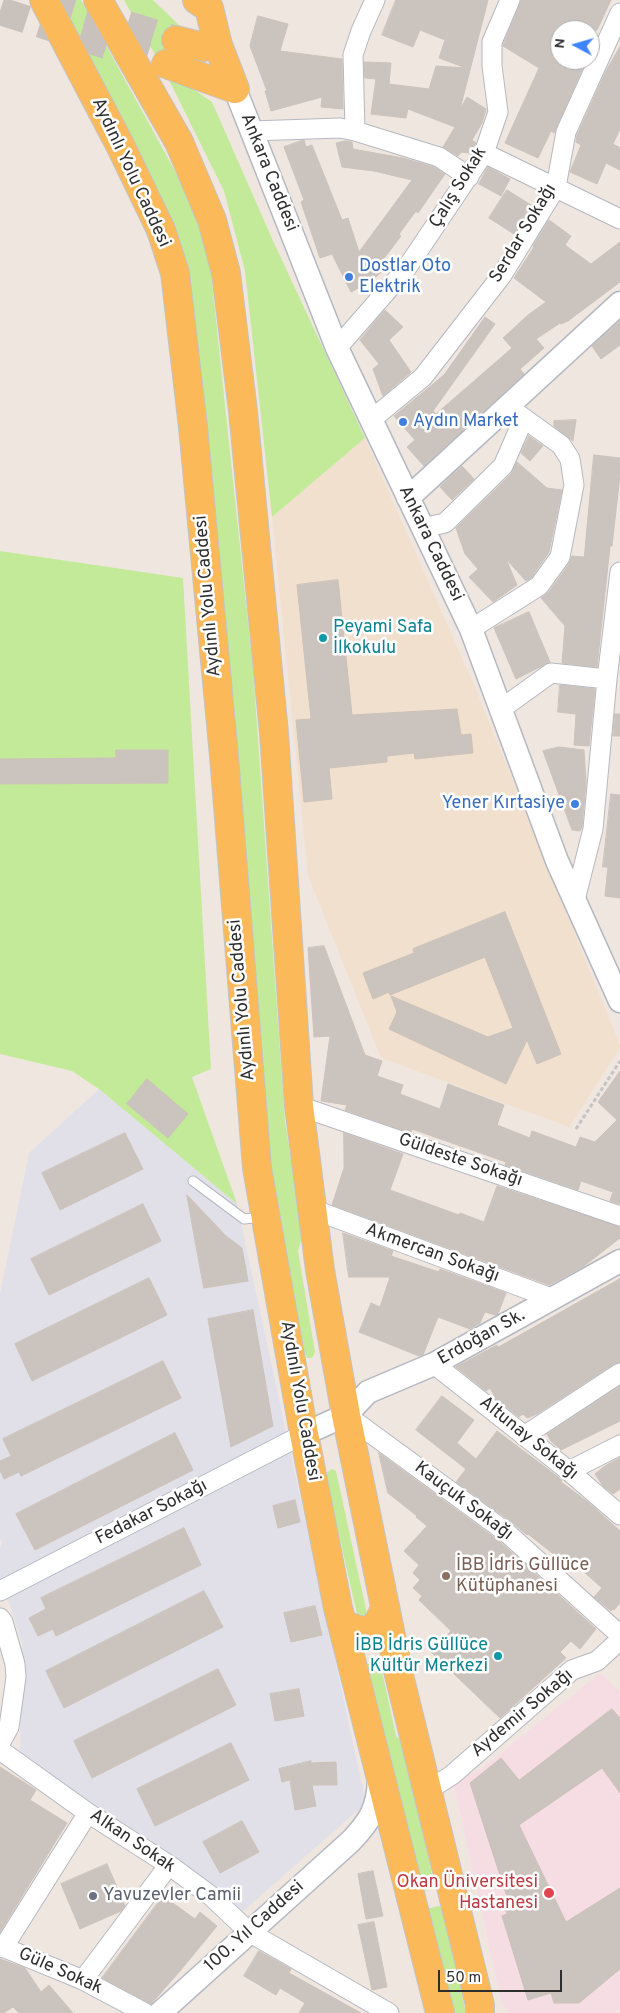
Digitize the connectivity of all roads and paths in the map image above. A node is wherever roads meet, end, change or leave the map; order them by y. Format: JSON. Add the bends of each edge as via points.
{"nodes":[{"id":1,"x":44,"y":0,"type":"edge"},
{"id":2,"x":98,"y":0,"type":"edge"},
{"id":3,"x":375,"y":0,"type":"edge"},
{"id":4,"x":510,"y":0,"type":"edge"},
{"id":5,"x":207,"y":3,"type":"edge"},
{"id":6,"x":620,"y":13,"type":"edge"},
{"id":7,"x":218,"y":45,"type":"junction"},
{"id":8,"x":235,"y":89,"type":"junction"},
{"id":9,"x":252,"y":131,"type":"junction"},
{"id":10,"x":355,"y":131,"type":"junction"},
{"id":11,"x":484,"y":153,"type":"junction"},
{"id":12,"x":470,"y":177,"type":"junction"},
{"id":13,"x":556,"y":187,"type":"junction"},
{"id":14,"x":620,"y":219,"type":"edge"},
{"id":15,"x":620,"y":302,"type":"edge"},
{"id":16,"x":337,"y":348,"type":"junction"},
{"id":17,"x":515,"y":412,"type":"junction"},
{"id":18,"x":371,"y":420,"type":"junction"},
{"id":19,"x":408,"y":498,"type":"junction"},
{"id":20,"x":422,"y":528,"type":"junction"},
{"id":21,"x":620,"y":572,"type":"edge"},
{"id":22,"x":471,"y":629,"type":"junction"},
{"id":23,"x":607,"y":679,"type":"junction"},
{"id":24,"x":500,"y":709,"type":"junction"},
{"id":25,"x":575,"y":900,"type":"junction"},
{"id":26,"x":620,"y":1001,"type":"edge"},
{"id":27,"x":620,"y":1061,"type":"edge"},
{"id":28,"x":299,"y":1106,"type":"junction"},
{"id":29,"x":576,"y":1129,"type":"dead end"},
{"id":30,"x":193,"y":1180,"type":"dead end"},
{"id":31,"x":312,"y":1210,"type":"junction"},
{"id":32,"x":620,"y":1216,"type":"edge"},
{"id":33,"x":265,"y":1217,"type":"junction"},
{"id":34,"x":620,"y":1261,"type":"edge"},
{"id":35,"x":551,"y":1298,"type":"junction"},
{"id":36,"x":434,"y":1364,"type":"junction"},
{"id":37,"x":620,"y":1373,"type":"edge"},
{"id":38,"x":346,"y":1415,"type":"junction"},
{"id":39,"x":304,"y":1434,"type":"junction"},
{"id":40,"x":524,"y":1436,"type":"junction"},
{"id":41,"x":620,"y":1445,"type":"edge"},
{"id":42,"x":569,"y":1470,"type":"junction"},
{"id":43,"x":620,"y":1515,"type":"edge"},
{"id":44,"x":0,"y":1591,"type":"edge"},
{"id":45,"x":385,"y":1607,"type":"junction"},
{"id":46,"x":1,"y":1621,"type":"edge"},
{"id":47,"x":342,"y":1623,"type":"junction"},
{"id":48,"x":620,"y":1634,"type":"edge"},
{"id":49,"x":620,"y":1640,"type":"edge"},
{"id":50,"x":399,"y":1675,"type":"junction"},
{"id":51,"x":356,"y":1680,"type":"junction"},
{"id":52,"x":0,"y":1743,"type":"edge"},
{"id":53,"x":0,"y":1750,"type":"edge"},
{"id":54,"x":379,"y":1771,"type":"junction"},
{"id":55,"x":427,"y":1791,"type":"junction"},
{"id":56,"x":88,"y":1813,"type":"junction"},
{"id":57,"x":351,"y":1841,"type":"junction"},
{"id":58,"x":400,"y":1854,"type":"junction"},
{"id":59,"x":169,"y":1865,"type":"junction"},
{"id":60,"x":446,"y":1870,"type":"junction"},
{"id":61,"x":409,"y":1886,"type":"junction"},
{"id":62,"x":249,"y":1932,"type":"junction"},
{"id":63,"x":2,"y":1947,"type":"edge"},
{"id":64,"x":83,"y":1980,"type":"junction"},
{"id":65,"x":482,"y":2010,"type":"edge"},
{"id":66,"x":160,"y":2012,"type":"edge"},
{"id":67,"x":389,"y":2013,"type":"edge"},
{"id":68,"x":440,"y":2013,"type":"edge"}],
"edges":[{"from":1,"to":33,"type":"main road","name":"Aydınlı Yolu Caddesi","via":[[161,230],[175,273],[194,437],[257,1168]]},
{"from":2,"to":28,"type":"main road","via":[[179,142],[212,220],[226,273],[243,411],[274,733]]},
{"from":3,"to":10,"type":"street","via":[[353,55]]},
{"from":4,"to":11,"type":"street","name":"Çalış Sokak","via":[[492,42],[498,112]]},
{"from":5,"to":7,"type":"main road"},
{"from":6,"to":13,"type":"street","name":"Serdar Sokağı","via":[[566,132]]},
{"from":7,"to":8,"type":"main road"},
{"from":7,"to":8,"type":"main road","via":[[171,52]]},
{"from":8,"to":9,"type":"street","name":"Ankara Caddesi"},
{"from":9,"to":10,"type":"street","via":[[340,128]]},
{"from":9,"to":16,"type":"street","name":"Ankara Caddesi"},
{"from":10,"to":12,"type":"street","via":[[438,157]]},
{"from":11,"to":12,"type":"street","name":"Çalış Sokak"},
{"from":11,"to":13,"type":"street"},
{"from":12,"to":16,"type":"street","name":"Çalış Sokak","via":[[406,269]]},
{"from":13,"to":14,"type":"street"},
{"from":13,"to":18,"type":"street","name":"Serdar Sokağı","via":[[502,275],[423,377]]},
{"from":15,"to":17,"type":"street"},
{"from":16,"to":18,"type":"street","name":"Ankara Caddesi"},
{"from":17,"to":19,"type":"street"},
{"from":17,"to":20,"type":"street","via":[[503,466],[445,523]]},
{"from":17,"to":22,"type":"street","via":[[561,445],[570,458],[574,485],[560,556],[539,586]]},
{"from":18,"to":19,"type":"street","name":"Ankara Caddesi"},
{"from":19,"to":20,"type":"street","name":"Ankara Caddesi"},
{"from":20,"to":22,"type":"street","name":"Ankara Caddesi"},
{"from":21,"to":23,"type":"street"},
{"from":22,"to":24,"type":"street","name":"Ankara Caddesi"},
{"from":23,"to":24,"type":"street","via":[[551,673]]},
{"from":23,"to":25,"type":"street","via":[[593,829]]},
{"from":24,"to":25,"type":"street","name":"Ankara Caddesi","via":[[557,861]]},
{"from":25,"to":26,"type":"street","name":"Ankara Caddesi"},
{"from":27,"to":29,"type":"path"},
{"from":28,"to":31,"type":"main road"},
{"from":28,"to":32,"type":"street","name":"Güldeste Sokağı"},
{"from":30,"to":33,"type":"lane","via":[[244,1219]]},
{"from":31,"to":35,"type":"street","name":"Akmercan Sokağı"},
{"from":31,"to":38,"type":"main road"},
{"from":33,"to":39,"type":"main road","name":"Aydınlı Yolu Caddesi"},
{"from":34,"to":35,"type":"street","name":"Erdoğan Sk."},
{"from":35,"to":36,"type":"street","name":"Erdoğan Sk."},
{"from":36,"to":38,"type":"street","name":"Erdoğan Sk.","via":[[368,1392]]},
{"from":36,"to":40,"type":"street","name":"Altunay Sokağı"},
{"from":37,"to":40,"type":"street"},
{"from":38,"to":39,"type":"street"},
{"from":38,"to":45,"type":"main road"},
{"from":38,"to":48,"type":"street","name":"Kauçuk Sokağı","via":[[506,1532]]},
{"from":39,"to":44,"type":"street","name":"Fedakar Sokağı"},
{"from":39,"to":47,"type":"main road","name":"Aydınlı Yolu Caddesi"},
{"from":40,"to":42,"type":"street","name":"Altunay Sokağı"},
{"from":41,"to":42,"type":"street"},
{"from":42,"to":43,"type":"street","name":"Altunay Sokağı"},
{"from":45,"to":47,"type":"main road","via":[[380,1621],[369,1629],[358,1631]]},
{"from":45,"to":50,"type":"main road"},
{"from":46,"to":52,"type":"street","via":[[16,1677],[9,1727]]},
{"from":47,"to":51,"type":"main road","name":"Aydınlı Yolu Caddesi"},
{"from":49,"to":55,"type":"street","name":"Aydemir Sokağı","via":[[598,1660],[572,1670],[452,1775]]},
{"from":50,"to":51,"type":"main road","via":[[389,1658],[374,1651],[364,1653],[358,1662]]},
{"from":50,"to":55,"type":"main road"},
{"from":51,"to":54,"type":"main road","name":"Aydınlı Yolu Caddesi"},
{"from":53,"to":56,"type":"street","name":"Alkan Sokak"},
{"from":54,"to":57,"type":"street","via":[[378,1796],[373,1813]]},
{"from":54,"to":58,"type":"main road","name":"Aydınlı Yolu Caddesi"},
{"from":55,"to":60,"type":"main road"},
{"from":56,"to":59,"type":"street","name":"Alkan Sokak"},
{"from":56,"to":63,"type":"street"},
{"from":57,"to":58,"type":"street","via":[[372,1830],[384,1831],[392,1837]]},
{"from":57,"to":62,"type":"street","name":"100. Yıl Caddesi"},
{"from":58,"to":61,"type":"main road","name":"Aydınlı Yolu Caddesi"},
{"from":59,"to":62,"type":"street","name":"Alkan Sokak","via":[[211,1896]]},
{"from":59,"to":64,"type":"street"},
{"from":60,"to":61,"type":"main road","via":[[443,1886],[433,1898],[424,1900]]},
{"from":60,"to":65,"type":"main road"},
{"from":61,"to":68,"type":"main road","name":"Aydınlı Yolu Caddesi"},
{"from":62,"to":66,"type":"street","name":"100. Yıl Caddesi"},
{"from":62,"to":67,"type":"street","name":"Alkan Sokak"},
{"from":63,"to":64,"type":"street","name":"Güle Sokak"},
{"from":64,"to":66,"type":"street","name":"Güle Sokak"}]}
